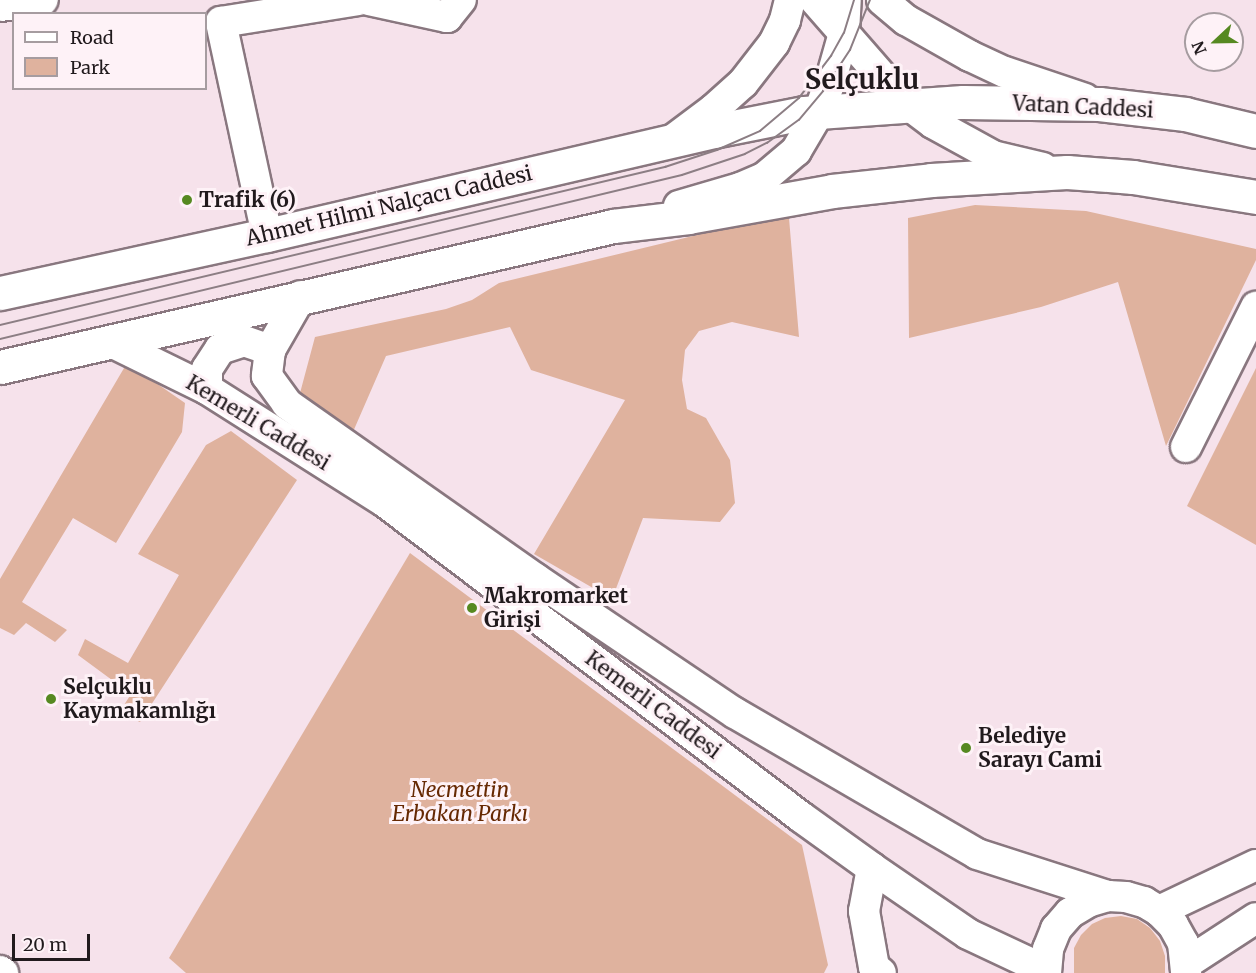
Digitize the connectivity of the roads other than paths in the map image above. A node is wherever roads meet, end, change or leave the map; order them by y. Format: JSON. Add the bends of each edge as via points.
{"nodes":[{"id":1,"x":43,"y":0,"type":"edge"},
{"id":2,"x":358,"y":0,"type":"edge"},
{"id":3,"x":369,"y":0,"type":"edge"},
{"id":4,"x":461,"y":0,"type":"edge"},
{"id":5,"x":790,"y":0,"type":"edge"},
{"id":6,"x":815,"y":0,"type":"edge"},
{"id":7,"x":846,"y":0,"type":"edge"},
{"id":8,"x":882,"y":0,"type":"edge"},
{"id":9,"x":0,"y":6,"type":"edge"},
{"id":10,"x":844,"y":33,"type":"junction"},
{"id":11,"x":1099,"y":104,"type":"junction"},
{"id":12,"x":909,"y":105,"type":"junction"},
{"id":13,"x":819,"y":112,"type":"junction"},
{"id":14,"x":1256,"y":131,"type":"edge"},
{"id":15,"x":671,"y":141,"type":"junction"},
{"id":16,"x":1067,"y":172,"type":"junction"},
{"id":17,"x":1256,"y":197,"type":"edge"},
{"id":18,"x":613,"y":226,"type":"junction"},
{"id":19,"x":267,"y":235,"type":"junction"},
{"id":20,"x":0,"y":293,"type":"edge"},
{"id":21,"x":301,"y":296,"type":"junction"},
{"id":22,"x":1256,"y":307,"type":"edge"},
{"id":23,"x":111,"y":342,"type":"junction"},
{"id":24,"x":270,"y":350,"type":"junction"},
{"id":25,"x":0,"y":367,"type":"edge"},
{"id":26,"x":207,"y":389,"type":"junction"},
{"id":27,"x":1186,"y":447,"type":"dead end"},
{"id":28,"x":1256,"y":866,"type":"edge"},
{"id":29,"x":872,"y":868,"type":"junction"},
{"id":30,"x":1108,"y":896,"type":"junction"},
{"id":31,"x":1160,"y":911,"type":"junction"},
{"id":32,"x":1256,"y":918,"type":"edge"},
{"id":33,"x":1188,"y":970,"type":"edge"},
{"id":34,"x":1046,"y":971,"type":"edge"},
{"id":35,"x":881,"y":973,"type":"edge"}],
"edges":[{"from":1,"to":9,"type":"street"},
{"from":2,"to":19,"type":"street","via":[[220,22]]},
{"from":3,"to":4,"type":"street","via":[[447,17]]},
{"from":5,"to":15,"type":"street","via":[[774,43],[743,83]]},
{"from":6,"to":10,"type":"street"},
{"from":7,"to":10,"type":"street"},
{"from":8,"to":11,"type":"street","via":[[906,20],[969,56]]},
{"from":10,"to":12,"type":"street"},
{"from":10,"to":13,"type":"street"},
{"from":11,"to":12,"type":"main road","name":"Vatan Caddesi"},
{"from":11,"to":14,"type":"main road","name":"Vatan Caddesi","via":[[1185,114]]},
{"from":12,"to":13,"type":"main road","name":"Vatan Caddesi"},
{"from":12,"to":16,"type":"street","via":[[961,141],[993,156]]},
{"from":13,"to":15,"type":"main road","name":"Ahmet Hilmi Nalçacı Caddesi"},
{"from":13,"to":18,"type":"street","via":[[796,151],[764,178]]},
{"from":15,"to":19,"type":"main road","name":"Ahmet Hilmi Nalçacı Caddesi"},
{"from":16,"to":17,"type":"main road","via":[[1133,177]]},
{"from":16,"to":18,"type":"main road","via":[[864,187]]},
{"from":18,"to":21,"type":"main road"},
{"from":19,"to":20,"type":"main road","name":"Ahmet Hilmi Nalçacı Caddesi"},
{"from":21,"to":23,"type":"main road"},
{"from":21,"to":24,"type":"street","name":"Kemerli Caddesi"},
{"from":22,"to":27,"type":"street"},
{"from":23,"to":25,"type":"main road"},
{"from":23,"to":26,"type":"street","name":"Kemerli Caddesi"},
{"from":24,"to":26,"type":"street","via":[[244,341],[220,349],[207,369]]},
{"from":24,"to":30,"type":"street","name":"Kemerli Caddesi","via":[[267,376],[287,404],[735,713],[977,854]]},
{"from":26,"to":29,"type":"street","name":"Kemerli Caddesi","via":[[385,502]]},
{"from":28,"to":31,"type":"street"},
{"from":29,"to":34,"type":"street","name":"Kemerli Caddesi","via":[[968,934]]},
{"from":29,"to":35,"type":"street","via":[[864,911],[874,967]]},
{"from":30,"to":31,"type":"street","name":"Kemerli Caddesi","via":[[1126,897]]},
{"from":30,"to":34,"type":"street","via":[[1070,913],[1056,929],[1048,949]]},
{"from":31,"to":33,"type":"street","via":[[1178,934]]},
{"from":32,"to":33,"type":"street"}]}
